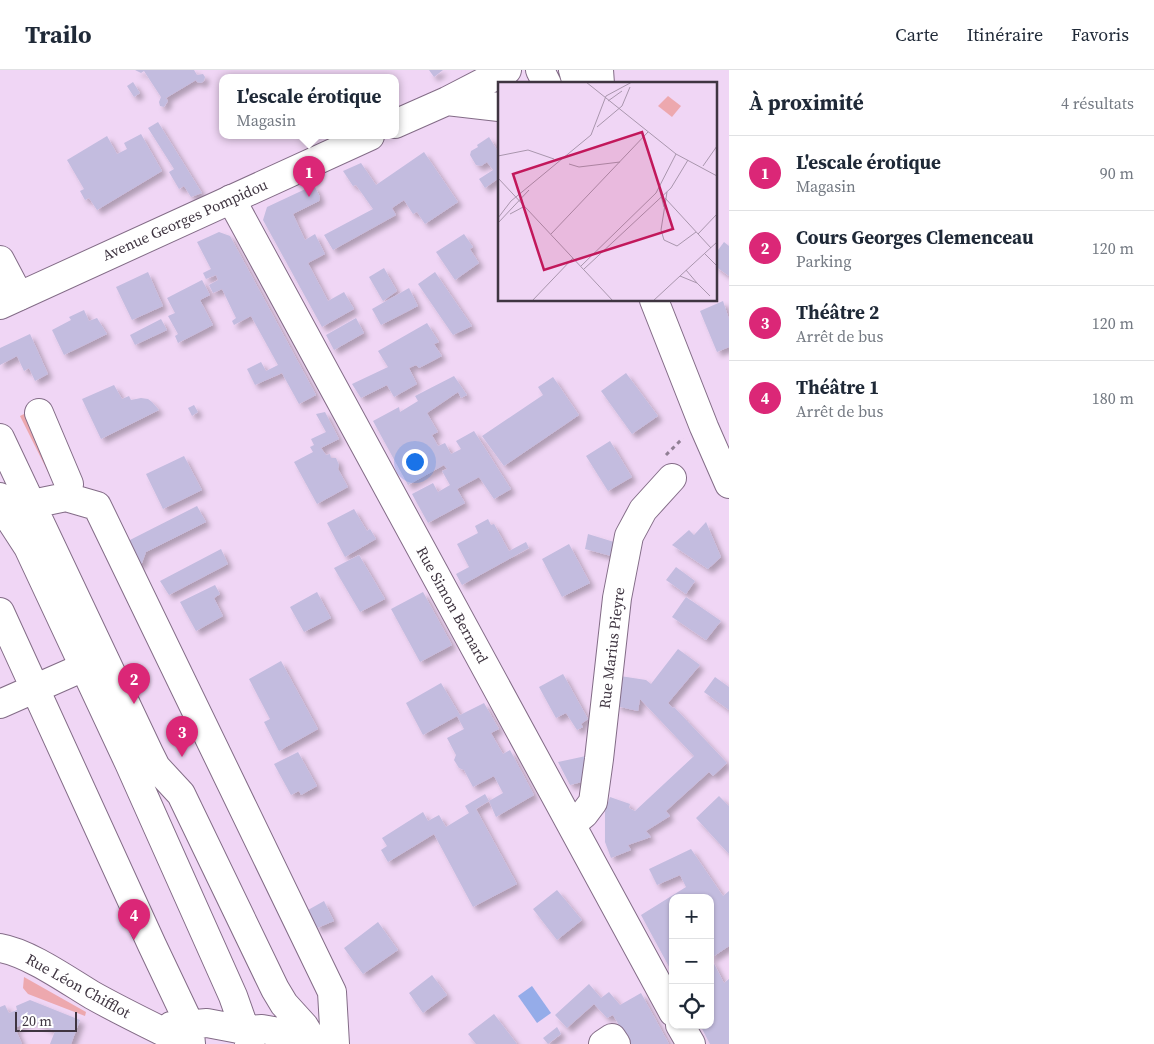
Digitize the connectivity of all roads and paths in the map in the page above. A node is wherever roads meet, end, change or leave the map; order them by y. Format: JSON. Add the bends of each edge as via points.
{"nodes":[{"id":1,"x":507,"y":70,"type":"edge"},
{"id":2,"x":540,"y":70,"type":"edge"},
{"id":3,"x":482,"y":77,"type":"edge"},
{"id":4,"x":546,"y":82,"type":"edge"},
{"id":5,"x":447,"y":101,"type":"junction"},
{"id":6,"x":498,"y":107,"type":"edge"},
{"id":7,"x":399,"y":122,"type":"edge"},
{"id":8,"x":363,"y":139,"type":"edge"},
{"id":9,"x":231,"y":199,"type":"junction"},
{"id":10,"x":0,"y":260,"type":"edge"},
{"id":11,"x":10,"y":300,"type":"edge"},
{"id":12,"x":654,"y":301,"type":"edge"},
{"id":13,"x":39,"y":412,"type":"dead end"},
{"id":14,"x":686,"y":436,"type":"dead end"},
{"id":15,"x":0,"y":438,"type":"edge"},
{"id":16,"x":668,"y":468,"type":"joint"},
{"id":17,"x":729,"y":484,"type":"edge"},
{"id":18,"x":66,"y":498,"type":"junction"},
{"id":19,"x":32,"y":504,"type":"junction"},
{"id":20,"x":4,"y":515,"type":"edge"},
{"id":21,"x":0,"y":612,"type":"edge"},
{"id":22,"x":84,"y":667,"type":"junction"},
{"id":23,"x":35,"y":689,"type":"junction"},
{"id":24,"x":0,"y":704,"type":"edge"},
{"id":25,"x":161,"y":772,"type":"junction"},
{"id":26,"x":572,"y":824,"type":"junction"},
{"id":27,"x":0,"y":948,"type":"edge"},
{"id":28,"x":274,"y":989,"type":"junction"},
{"id":29,"x":669,"y":1005,"type":"edge"},
{"id":30,"x":293,"y":1015,"type":"junction"},
{"id":31,"x":682,"y":1029,"type":"edge"},
{"id":32,"x":189,"y":1037,"type":"edge"},
{"id":33,"x":244,"y":1039,"type":"edge"},
{"id":34,"x":322,"y":1041,"type":"edge"},
{"id":35,"x":603,"y":1044,"type":"edge"},
{"id":36,"x":616,"y":1044,"type":"edge"},
{"id":37,"x":691,"y":1044,"type":"edge"}],
"edges":[{"from":1,"to":3,"type":"street"},
{"from":2,"to":4,"type":"street"},
{"from":3,"to":5,"type":"street"},
{"from":5,"to":6,"type":"street"},
{"from":5,"to":7,"type":"street"},
{"from":8,"to":9,"type":"street","name":"Avenue Georges Pompidou"},
{"from":9,"to":11,"type":"street","name":"Avenue Georges Pompidou"},
{"from":9,"to":26,"type":"street","name":"Rue Simon Bernard"},
{"from":10,"to":11,"type":"street"},
{"from":12,"to":17,"type":"street"},
{"from":13,"to":18,"type":"street","via":[[69,484]]},
{"from":14,"to":16,"type":"path"},
{"from":15,"to":19,"type":"street"},
{"from":16,"to":26,"type":"street","name":"Rue Marius Pieyre","via":[[629,536],[617,598],[593,802]]},
{"from":18,"to":19,"type":"street"},
{"from":18,"to":34,"type":"street","via":[[97,506],[332,992]]},
{"from":19,"to":25,"type":"street","via":[[149,753]]},
{"from":20,"to":22,"type":"street","via":[[28,547]]},
{"from":21,"to":23,"type":"street"},
{"from":22,"to":23,"type":"street"},
{"from":22,"to":33,"type":"street","via":[[233,996]]},
{"from":23,"to":24,"type":"street"},
{"from":23,"to":32,"type":"street","via":[[152,946]]},
{"from":25,"to":28,"type":"street","via":[[181,794]]},
{"from":25,"to":30,"type":"street","via":[[185,782],[292,1000]]},
{"from":26,"to":29,"type":"street","name":"Rue Simon Bernard"},
{"from":27,"to":32,"type":"street","name":"Rue Léon Chifflot","via":[[24,957],[155,1028]]},
{"from":28,"to":30,"type":"street"},
{"from":28,"to":33,"type":"street"},
{"from":30,"to":34,"type":"street"},
{"from":31,"to":37,"type":"street"},
{"from":32,"to":33,"type":"street","name":"Rue Léon Chifflot","via":[[207,1023]]},
{"from":33,"to":34,"type":"street","name":"Rue Léon Chifflot","via":[[262,1029]]},
{"from":35,"to":36,"type":"street","via":[[612,1038]]}]}
